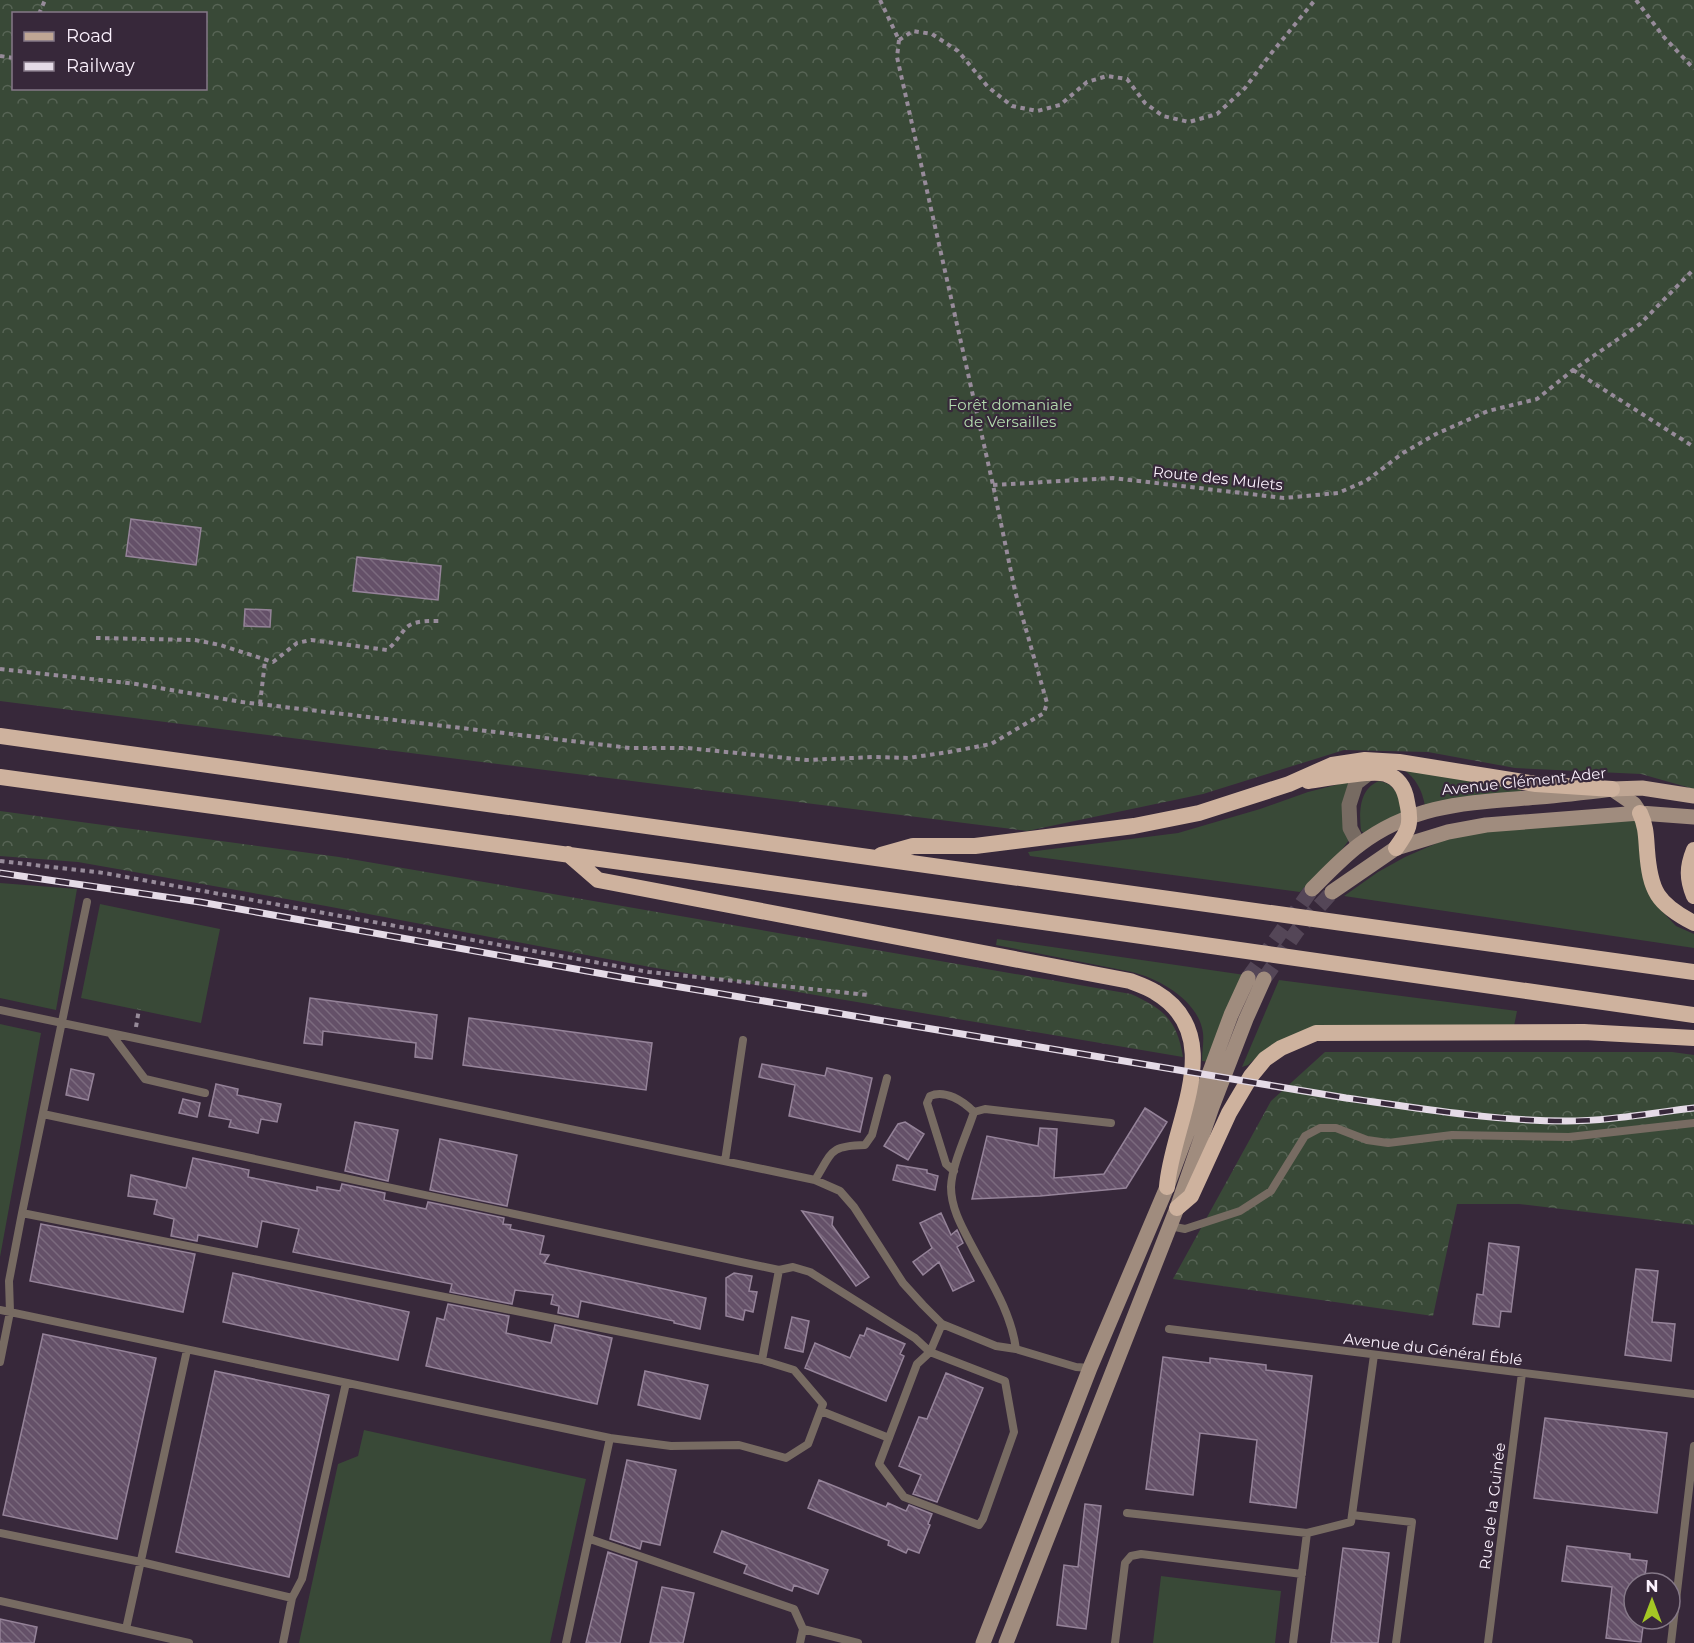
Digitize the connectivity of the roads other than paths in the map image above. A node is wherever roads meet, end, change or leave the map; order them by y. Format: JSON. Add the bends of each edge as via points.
{"nodes":[{"id":1,"x":0,"y":736,"type":"edge"},
{"id":2,"x":1369,"y":773,"type":"junction"},
{"id":3,"x":0,"y":777,"type":"edge"},
{"id":4,"x":1289,"y":784,"type":"junction"},
{"id":5,"x":1612,"y":789,"type":"junction"},
{"id":6,"x":1694,"y":796,"type":"edge"},
{"id":7,"x":1640,"y":813,"type":"junction"},
{"id":8,"x":1410,"y":816,"type":"junction"},
{"id":9,"x":1694,"y":817,"type":"edge"},
{"id":10,"x":1359,"y":845,"type":"junction"},
{"id":11,"x":1396,"y":848,"type":"junction"},
{"id":12,"x":1694,"y":850,"type":"edge"},
{"id":13,"x":567,"y":854,"type":"junction"},
{"id":14,"x":874,"y":857,"type":"junction"},
{"id":15,"x":1312,"y":889,"type":"tunnel mouth"},
{"id":16,"x":1332,"y":892,"type":"tunnel mouth"},
{"id":17,"x":1694,"y":896,"type":"edge"},
{"id":18,"x":87,"y":902,"type":"dead end"},
{"id":19,"x":1694,"y":923,"type":"edge"},
{"id":20,"x":1694,"y":972,"type":"edge"},
{"id":21,"x":1248,"y":978,"type":"tunnel mouth"},
{"id":22,"x":1264,"y":979,"type":"tunnel mouth"},
{"id":23,"x":0,"y":1010,"type":"edge"},
{"id":24,"x":1694,"y":1015,"type":"edge"},
{"id":25,"x":61,"y":1023,"type":"junction"},
{"id":26,"x":111,"y":1034,"type":"junction"},
{"id":27,"x":1694,"y":1038,"type":"edge"},
{"id":28,"x":743,"y":1040,"type":"dead end"},
{"id":29,"x":887,"y":1078,"type":"dead end"},
{"id":30,"x":206,"y":1093,"type":"dead end"},
{"id":31,"x":974,"y":1112,"type":"junction"},
{"id":32,"x":43,"y":1114,"type":"junction"},
{"id":33,"x":1111,"y":1123,"type":"dead end"},
{"id":34,"x":1694,"y":1123,"type":"edge"},
{"id":35,"x":725,"y":1161,"type":"junction"},
{"id":36,"x":954,"y":1172,"type":"junction"},
{"id":37,"x":815,"y":1180,"type":"junction"},
{"id":38,"x":1167,"y":1187,"type":"junction"},
{"id":39,"x":1177,"y":1208,"type":"junction"},
{"id":40,"x":22,"y":1213,"type":"junction"},
{"id":41,"x":1170,"y":1226,"type":"junction"},
{"id":42,"x":779,"y":1270,"type":"junction"},
{"id":43,"x":0,"y":1310,"type":"edge"},
{"id":44,"x":10,"y":1312,"type":"junction"},
{"id":45,"x":942,"y":1324,"type":"junction"},
{"id":46,"x":1169,"y":1329,"type":"dead end"},
{"id":47,"x":1016,"y":1349,"type":"junction"},
{"id":48,"x":187,"y":1350,"type":"junction"},
{"id":49,"x":930,"y":1352,"type":"junction"},
{"id":50,"x":1374,"y":1355,"type":"junction"},
{"id":51,"x":762,"y":1360,"type":"junction"},
{"id":52,"x":0,"y":1362,"type":"edge"},
{"id":53,"x":1090,"y":1368,"type":"junction"},
{"id":54,"x":1522,"y":1373,"type":"junction"},
{"id":55,"x":346,"y":1383,"type":"junction"},
{"id":56,"x":1694,"y":1394,"type":"edge"},
{"id":57,"x":820,"y":1412,"type":"junction"},
{"id":58,"x":610,"y":1438,"type":"junction"},
{"id":59,"x":889,"y":1438,"type":"junction"},
{"id":60,"x":1694,"y":1446,"type":"edge"},
{"id":61,"x":1127,"y":1513,"type":"dead end"},
{"id":62,"x":1352,"y":1515,"type":"junction"},
{"id":63,"x":0,"y":1533,"type":"edge"},
{"id":64,"x":1307,"y":1533,"type":"junction"},
{"id":65,"x":590,"y":1539,"type":"junction"},
{"id":66,"x":141,"y":1562,"type":"junction"},
{"id":67,"x":1302,"y":1574,"type":"junction"},
{"id":68,"x":292,"y":1598,"type":"junction"},
{"id":69,"x":0,"y":1601,"type":"edge"},
{"id":70,"x":126,"y":1629,"type":"junction"},
{"id":71,"x":803,"y":1629,"type":"junction"},
{"id":72,"x":189,"y":1643,"type":"edge"},
{"id":73,"x":284,"y":1643,"type":"edge"},
{"id":74,"x":566,"y":1643,"type":"edge"},
{"id":75,"x":800,"y":1643,"type":"edge"},
{"id":76,"x":858,"y":1643,"type":"edge"},
{"id":77,"x":983,"y":1643,"type":"edge"},
{"id":78,"x":1006,"y":1643,"type":"edge"},
{"id":79,"x":1116,"y":1643,"type":"edge"},
{"id":80,"x":1293,"y":1643,"type":"edge"},
{"id":81,"x":1396,"y":1643,"type":"edge"},
{"id":82,"x":1488,"y":1643,"type":"edge"},
{"id":83,"x":1671,"y":1643,"type":"edge"}],
"edges":[{"from":1,"to":14,"type":"highway"},
{"from":2,"to":4,"type":"highway"},
{"from":2,"to":8,"type":"highway","via":[[1386,773],[1400,782]]},
{"from":2,"to":10,"type":"street","via":[[1356,783],[1349,805],[1350,828]]},
{"from":3,"to":13,"type":"highway"},
{"from":4,"to":5,"type":"highway","via":[[1332,765],[1365,760],[1536,784]]},
{"from":4,"to":14,"type":"highway","via":[[1199,813],[1134,826],[975,846],[913,846]]},
{"from":5,"to":6,"type":"main road","name":"Avenue Clément Ader","via":[[1642,788]]},
{"from":5,"to":7,"type":"main road"},
{"from":5,"to":8,"type":"main road","name":"Avenue Clément Ader","via":[[1481,801]]},
{"from":7,"to":9,"type":"main road"},
{"from":7,"to":11,"type":"main road","via":[[1486,825]]},
{"from":7,"to":19,"type":"highway","via":[[1646,825],[1649,872],[1656,895],[1673,913]]},
{"from":8,"to":10,"type":"main road","name":"Avenue Clément Ader"},
{"from":8,"to":11,"type":"highway","via":[[1409,827]]},
{"from":10,"to":15,"type":"main road","name":"Avenue Clément Ader"},
{"from":11,"to":16,"type":"main road"},
{"from":12,"to":17,"type":"highway","via":[[1688,879]]},
{"from":13,"to":24,"type":"highway"},
{"from":13,"to":38,"type":"highway","via":[[598,880],[1130,981],[1156,992],[1177,1010],[1193,1047],[1191,1087],[1168,1166]]},
{"from":14,"to":20,"type":"highway"},
{"from":18,"to":25,"type":"lane"},
{"from":21,"to":38,"type":"main road"},
{"from":22,"to":39,"type":"main road","via":[[1237,1041]]},
{"from":23,"to":25,"type":"lane"},
{"from":25,"to":26,"type":"lane"},
{"from":25,"to":32,"type":"lane"},
{"from":26,"to":30,"type":"lane","via":[[145,1079]]},
{"from":26,"to":35,"type":"lane"},
{"from":27,"to":39,"type":"highway","via":[[1584,1032],[1316,1033],[1281,1048],[1251,1076],[1229,1113],[1191,1196]]},
{"from":28,"to":35,"type":"lane"},
{"from":29,"to":37,"type":"lane","via":[[872,1135],[865,1144],[842,1145],[833,1150]]},
{"from":31,"to":33,"type":"lane","via":[[985,1108]]},
{"from":31,"to":36,"type":"lane"},
{"from":31,"to":36,"type":"lane","via":[[944,1094],[930,1096],[927,1103],[946,1164]]},
{"from":32,"to":40,"type":"lane"},
{"from":32,"to":42,"type":"lane"},
{"from":34,"to":41,"type":"lane","via":[[1569,1137],[1452,1135],[1388,1143],[1336,1128],[1320,1128],[1305,1136],[1271,1191],[1240,1211],[1185,1229]]},
{"from":35,"to":37,"type":"lane"},
{"from":36,"to":47,"type":"lane","via":[[951,1188],[956,1215],[1000,1298],[1013,1329]]},
{"from":37,"to":45,"type":"lane","via":[[840,1191],[903,1283]]},
{"from":38,"to":53,"type":"main road"},
{"from":39,"to":41,"type":"main road"},
{"from":40,"to":44,"type":"lane","via":[[9,1281]]},
{"from":40,"to":51,"type":"lane"},
{"from":41,"to":78,"type":"main road"},
{"from":42,"to":49,"type":"lane","via":[[793,1267],[810,1272],[915,1338]]},
{"from":42,"to":51,"type":"lane"},
{"from":43,"to":44,"type":"lane"},
{"from":44,"to":48,"type":"lane"},
{"from":44,"to":52,"type":"lane"},
{"from":45,"to":47,"type":"lane","via":[[996,1346]]},
{"from":45,"to":49,"type":"lane"},
{"from":46,"to":50,"type":"lane","name":"Avenue du Général Éblé"},
{"from":47,"to":53,"type":"lane"},
{"from":48,"to":55,"type":"lane"},
{"from":48,"to":66,"type":"lane"},
{"from":49,"to":59,"type":"lane","via":[[917,1364]]},
{"from":49,"to":59,"type":"lane","via":[[1005,1381],[1014,1432],[979,1525],[904,1497],[879,1464]]},
{"from":50,"to":54,"type":"lane","name":"Avenue du Général Éblé"},
{"from":50,"to":62,"type":"lane"},
{"from":51,"to":57,"type":"lane","via":[[794,1370],[823,1404]]},
{"from":53,"to":77,"type":"main road"},
{"from":54,"to":56,"type":"lane","name":"Avenue du Général Éblé"},
{"from":54,"to":82,"type":"lane","name":"Rue de la Guinée"},
{"from":55,"to":58,"type":"lane"},
{"from":55,"to":68,"type":"lane","via":[[302,1579]]},
{"from":57,"to":58,"type":"lane","via":[[808,1444],[786,1458],[740,1446],[671,1446]]},
{"from":57,"to":59,"type":"lane"},
{"from":58,"to":65,"type":"lane"},
{"from":60,"to":83,"type":"lane"},
{"from":61,"to":64,"type":"lane"},
{"from":62,"to":64,"type":"lane","via":[[1351,1522]]},
{"from":62,"to":81,"type":"lane","via":[[1412,1522]]},
{"from":63,"to":66,"type":"lane"},
{"from":64,"to":67,"type":"lane"},
{"from":65,"to":71,"type":"lane","via":[[794,1609]]},
{"from":65,"to":74,"type":"lane"},
{"from":66,"to":68,"type":"lane"},
{"from":66,"to":70,"type":"lane"},
{"from":67,"to":79,"type":"lane","via":[[1141,1554],[1131,1556],[1125,1563]]},
{"from":67,"to":80,"type":"lane"},
{"from":68,"to":73,"type":"lane"},
{"from":69,"to":70,"type":"lane"},
{"from":70,"to":72,"type":"lane"},
{"from":71,"to":75,"type":"lane"},
{"from":71,"to":76,"type":"lane"}]}
